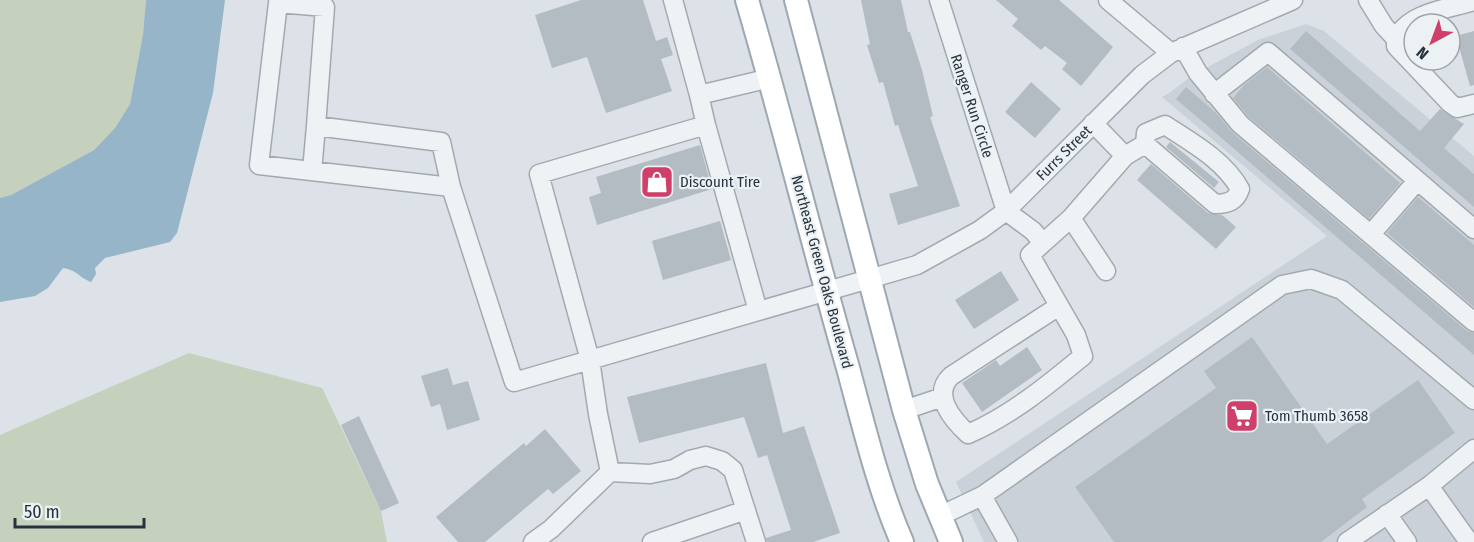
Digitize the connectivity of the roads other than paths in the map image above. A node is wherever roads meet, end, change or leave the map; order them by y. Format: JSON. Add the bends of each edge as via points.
{"nodes":[{"id":1,"x":673,"y":0,"type":"edge"},
{"id":2,"x":747,"y":0,"type":"edge"},
{"id":3,"x":796,"y":0,"type":"edge"},
{"id":4,"x":939,"y":0,"type":"edge"},
{"id":5,"x":1108,"y":0,"type":"edge"},
{"id":6,"x":1293,"y":0,"type":"edge"},
{"id":7,"x":1368,"y":0,"type":"edge"},
{"id":8,"x":1474,"y":1,"type":"edge"},
{"id":9,"x":1396,"y":39,"type":"junction"},
{"id":10,"x":1177,"y":50,"type":"junction"},
{"id":11,"x":770,"y":78,"type":"junction"},
{"id":12,"x":1214,"y":94,"type":"junction"},
{"id":13,"x":699,"y":95,"type":"junction"},
{"id":14,"x":1474,"y":104,"type":"edge"},
{"id":15,"x":1093,"y":123,"type":"junction"},
{"id":16,"x":706,"y":125,"type":"junction"},
{"id":17,"x":315,"y":126,"type":"junction"},
{"id":18,"x":1145,"y":144,"type":"junction"},
{"id":19,"x":1125,"y":156,"type":"junction"},
{"id":20,"x":312,"y":171,"type":"junction"},
{"id":21,"x":1417,"y":181,"type":"junction"},
{"id":22,"x":451,"y":187,"type":"junction"},
{"id":23,"x":1006,"y":211,"type":"junction"},
{"id":24,"x":1071,"y":218,"type":"junction"},
{"id":25,"x":1474,"y":230,"type":"edge"},
{"id":26,"x":1371,"y":234,"type":"junction"},
{"id":27,"x":1043,"y":243,"type":"junction"},
{"id":28,"x":1106,"y":271,"type":"dead end"},
{"id":29,"x":870,"y":279,"type":"junction"},
{"id":30,"x":826,"y":290,"type":"junction"},
{"id":31,"x":1059,"y":306,"type":"junction"},
{"id":32,"x":758,"y":311,"type":"junction"},
{"id":33,"x":1474,"y":322,"type":"edge"},
{"id":34,"x":590,"y":360,"type":"junction"},
{"id":35,"x":943,"y":398,"type":"junction"},
{"id":36,"x":1474,"y":400,"type":"edge"},
{"id":37,"x":904,"y":410,"type":"junction"},
{"id":38,"x":1474,"y":449,"type":"edge"},
{"id":39,"x":610,"y":472,"type":"junction"},
{"id":40,"x":1429,"y":486,"type":"junction"},
{"id":41,"x":982,"y":496,"type":"junction"},
{"id":42,"x":746,"y":510,"type":"junction"},
{"id":43,"x":1388,"y":514,"type":"junction"},
{"id":44,"x":940,"y":516,"type":"junction"},
{"id":45,"x":556,"y":536,"type":"edge"},
{"id":46,"x":532,"y":542,"type":"edge"},
{"id":47,"x":652,"y":542,"type":"edge"},
{"id":48,"x":756,"y":542,"type":"edge"},
{"id":49,"x":902,"y":542,"type":"edge"},
{"id":50,"x":951,"y":542,"type":"edge"},
{"id":51,"x":1008,"y":542,"type":"edge"},
{"id":52,"x":1347,"y":542,"type":"edge"},
{"id":53,"x":1407,"y":542,"type":"edge"},
{"id":54,"x":1468,"y":542,"type":"edge"}],
"edges":[{"from":1,"to":13,"type":"street"},
{"from":2,"to":11,"type":"main road","name":"Northeast Green Oaks Boulevard"},
{"from":3,"to":29,"type":"main road"},
{"from":4,"to":23,"type":"street","name":"Ranger Run Circle"},
{"from":5,"to":10,"type":"street"},
{"from":6,"to":10,"type":"street","name":"Furrs Street"},
{"from":7,"to":9,"type":"street"},
{"from":8,"to":9,"type":"street","via":[[1408,23]]},
{"from":9,"to":14,"type":"street","via":[[1396,46],[1450,103],[1457,108]]},
{"from":10,"to":12,"type":"street"},
{"from":10,"to":15,"type":"street","name":"Furrs Street","via":[[1142,75]]},
{"from":11,"to":13,"type":"street"},
{"from":11,"to":30,"type":"main road","name":"Northeast Green Oaks Boulevard"},
{"from":12,"to":21,"type":"street","via":[[1268,52]]},
{"from":12,"to":26,"type":"street","via":[[1240,124]]},
{"from":13,"to":16,"type":"street"},
{"from":15,"to":19,"type":"street"},
{"from":15,"to":23,"type":"street","name":"Furrs Street"},
{"from":16,"to":32,"type":"street"},
{"from":16,"to":34,"type":"street","via":[[539,174]]},
{"from":17,"to":20,"type":"street"},
{"from":17,"to":20,"type":"street","via":[[325,7],[278,3],[259,165]]},
{"from":17,"to":22,"type":"street","via":[[441,142]]},
{"from":18,"to":18,"type":"street","via":[[1146,133],[1165,125],[1203,150],[1234,178],[1240,189],[1238,195],[1225,204],[1215,204]]},
{"from":18,"to":19,"type":"street"},
{"from":19,"to":24,"type":"street"},
{"from":20,"to":22,"type":"street"},
{"from":21,"to":25,"type":"street"},
{"from":21,"to":26,"type":"street"},
{"from":22,"to":34,"type":"street","name":"Furrs Street","via":[[514,382]]},
{"from":23,"to":27,"type":"street"},
{"from":23,"to":29,"type":"street","name":"Furrs Street","via":[[980,230],[917,264]]},
{"from":24,"to":27,"type":"street"},
{"from":24,"to":28,"type":"street"},
{"from":26,"to":33,"type":"street"},
{"from":27,"to":31,"type":"street","via":[[1029,255]]},
{"from":29,"to":30,"type":"street","name":"Furrs Street"},
{"from":29,"to":37,"type":"main road"},
{"from":30,"to":32,"type":"street","name":"Furrs Street"},
{"from":30,"to":49,"type":"main road","name":"Northeast Green Oaks Boulevard","via":[[885,499]]},
{"from":31,"to":35,"type":"street","via":[[951,376],[945,382]]},
{"from":31,"to":35,"type":"street","via":[[1083,356],[1053,381],[985,427],[968,434],[954,420]]},
{"from":32,"to":34,"type":"street","name":"Furrs Street"},
{"from":34,"to":39,"type":"street"},
{"from":35,"to":37,"type":"street"},
{"from":36,"to":41,"type":"street","via":[[1342,290],[1311,279],[1282,285]]},
{"from":37,"to":44,"type":"main road"},
{"from":38,"to":40,"type":"street"},
{"from":39,"to":42,"type":"street","via":[[650,474],[706,456],[733,470]]},
{"from":39,"to":45,"type":"street"},
{"from":40,"to":43,"type":"street"},
{"from":40,"to":54,"type":"street"},
{"from":41,"to":44,"type":"street"},
{"from":41,"to":51,"type":"street"},
{"from":42,"to":47,"type":"street"},
{"from":42,"to":48,"type":"street"},
{"from":43,"to":52,"type":"street"},
{"from":43,"to":53,"type":"street"},
{"from":44,"to":50,"type":"main road"},
{"from":45,"to":46,"type":"street"}]}
